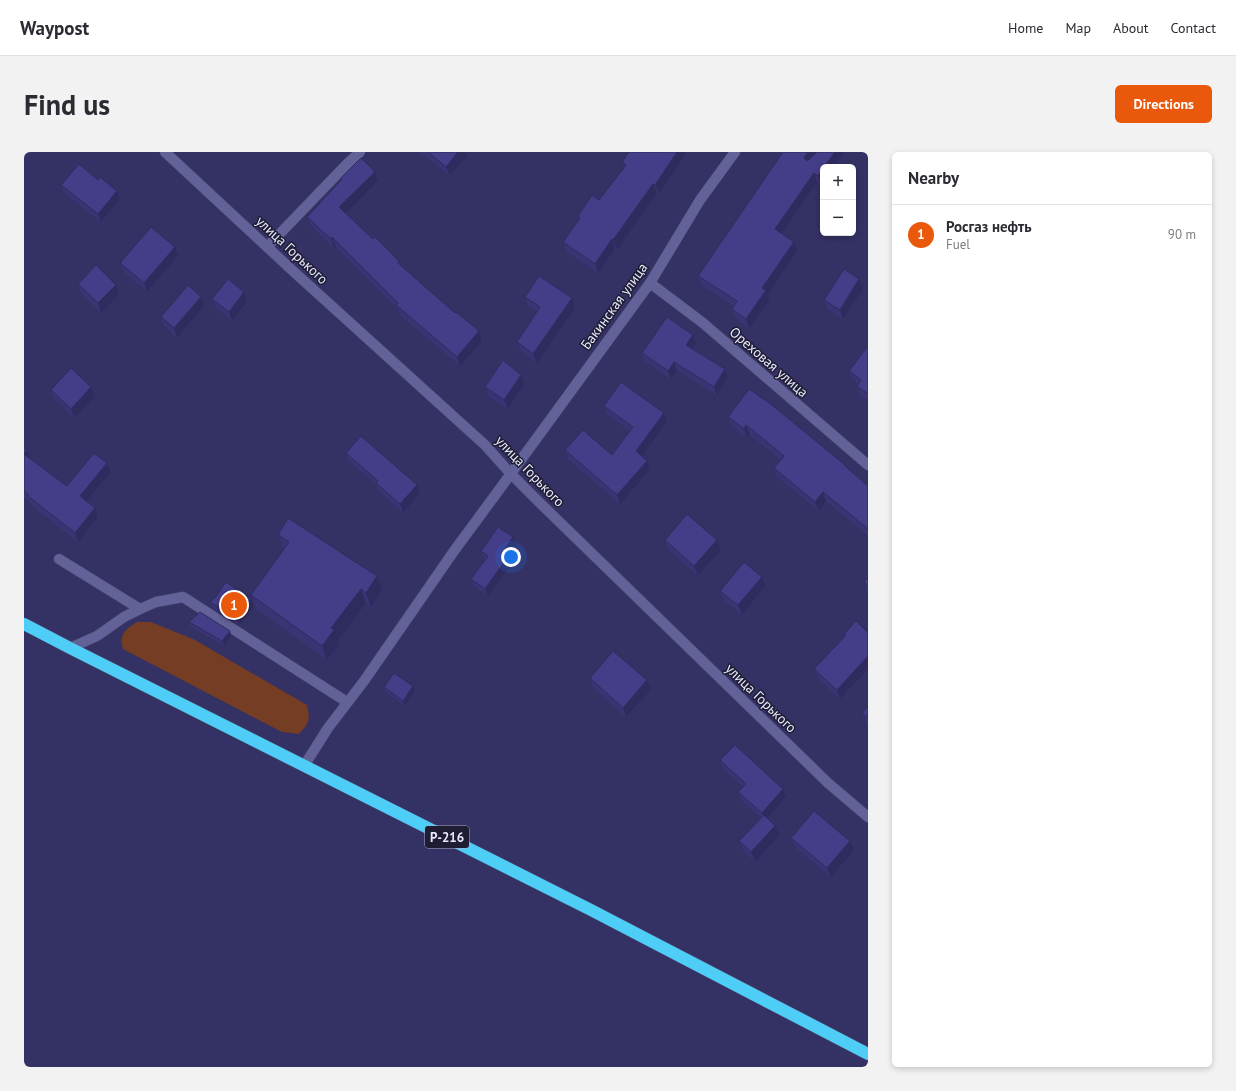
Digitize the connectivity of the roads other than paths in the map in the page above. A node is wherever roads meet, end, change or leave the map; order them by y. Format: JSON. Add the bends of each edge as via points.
{"nodes":[{"id":1,"x":165,"y":152,"type":"edge"},
{"id":2,"x":360,"y":152,"type":"edge"},
{"id":3,"x":735,"y":152,"type":"edge"},
{"id":4,"x":267,"y":247,"type":"junction"},
{"id":5,"x":650,"y":283,"type":"junction"},
{"id":6,"x":868,"y":465,"type":"edge"},
{"id":7,"x":511,"y":474,"type":"junction"},
{"id":8,"x":59,"y":558,"type":"dead end"},
{"id":9,"x":140,"y":609,"type":"junction"},
{"id":10,"x":24,"y":624,"type":"edge"},
{"id":11,"x":70,"y":648,"type":"junction"},
{"id":12,"x":348,"y":702,"type":"junction"},
{"id":13,"x":304,"y":766,"type":"junction"},
{"id":14,"x":868,"y":817,"type":"edge"},
{"id":15,"x":868,"y":1054,"type":"edge"}],
"edges":[{"from":1,"to":4,"type":"street","name":"улица Горького"},
{"from":2,"to":4,"type":"street"},
{"from":3,"to":5,"type":"street","name":"Бакинская улица","via":[[700,200]]},
{"from":4,"to":7,"type":"street","name":"улица Горького","via":[[485,445]]},
{"from":5,"to":6,"type":"street","name":"Ореховая улица","via":[[703,323]]},
{"from":5,"to":7,"type":"street","name":"Бакинская улица"},
{"from":7,"to":12,"type":"street","name":"Бакинская улица"},
{"from":7,"to":14,"type":"street","name":"улица Горького","via":[[828,783]]},
{"from":8,"to":9,"type":"street"},
{"from":9,"to":11,"type":"street","via":[[97,636]]},
{"from":9,"to":12,"type":"street","via":[[156,602],[183,597]]},
{"from":10,"to":11,"type":"highway","number":"Р-216"},
{"from":11,"to":13,"type":"highway","number":"Р-216"},
{"from":12,"to":13,"type":"street","name":"Бакинская улица"},
{"from":13,"to":15,"type":"highway","number":"Р-216","via":[[584,906]]}]}
